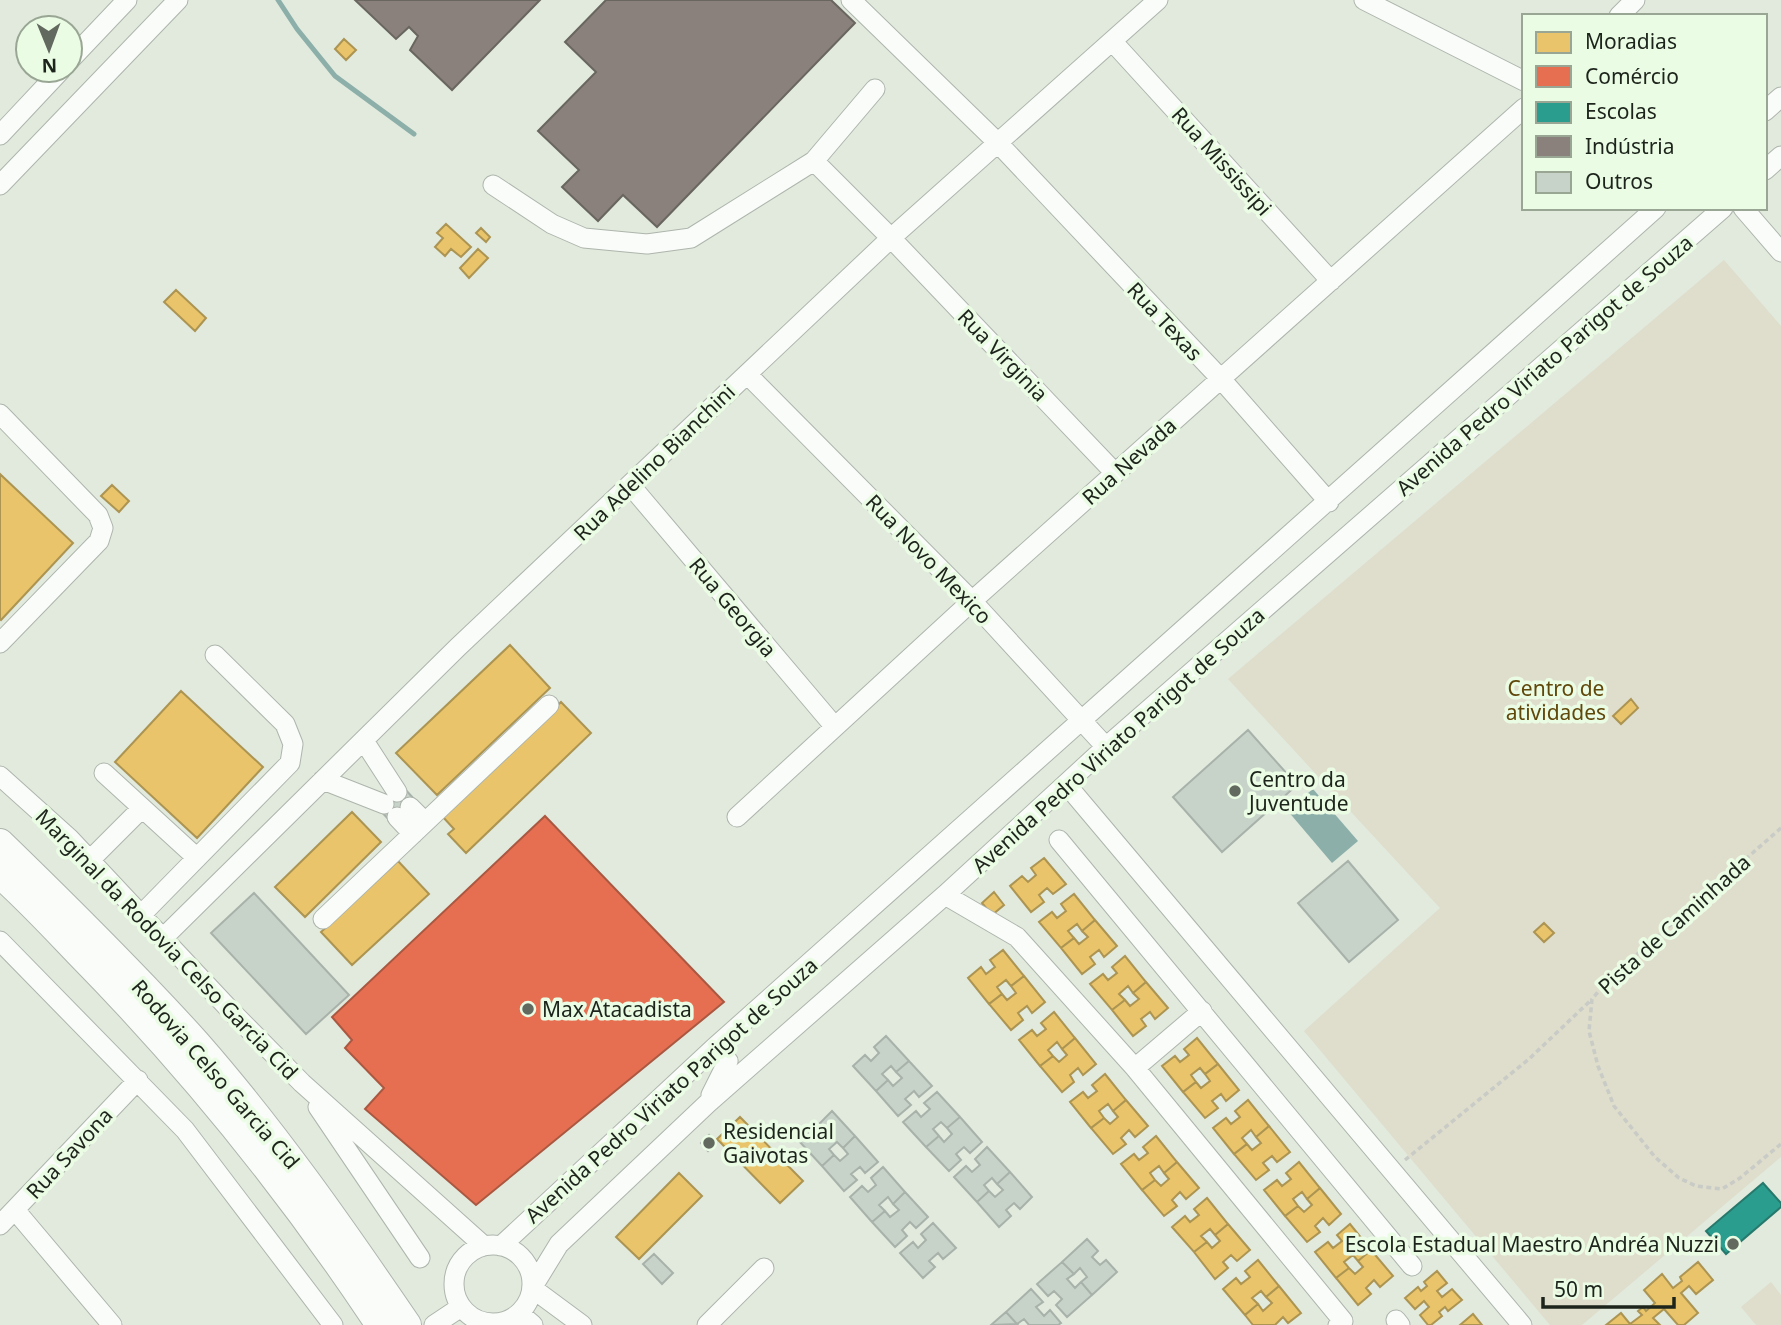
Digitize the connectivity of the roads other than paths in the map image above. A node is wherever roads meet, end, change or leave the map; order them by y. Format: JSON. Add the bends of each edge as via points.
{"nodes":[{"id":1,"x":127,"y":0,"type":"edge"},
{"id":2,"x":178,"y":0,"type":"edge"},
{"id":3,"x":850,"y":0,"type":"edge"},
{"id":4,"x":1158,"y":0,"type":"edge"},
{"id":5,"x":1364,"y":0,"type":"edge"},
{"id":6,"x":1635,"y":0,"type":"edge"},
{"id":7,"x":1621,"y":14,"type":"edge"},
{"id":8,"x":1112,"y":41,"type":"junction"},
{"id":9,"x":84,"y":45,"type":"edge"},
{"id":10,"x":1522,"y":80,"type":"edge"},
{"id":11,"x":48,"y":84,"type":"edge"},
{"id":12,"x":876,"y":89,"type":"dead end"},
{"id":13,"x":1781,"y":97,"type":"edge"},
{"id":14,"x":1767,"y":109,"type":"edge"},
{"id":15,"x":1522,"y":110,"type":"edge"},
{"id":16,"x":0,"y":135,"type":"edge"},
{"id":17,"x":998,"y":144,"type":"junction"},
{"id":18,"x":1781,"y":156,"type":"edge"},
{"id":19,"x":814,"y":161,"type":"junction"},
{"id":20,"x":1767,"y":168,"type":"edge"},
{"id":21,"x":0,"y":185,"type":"edge"},
{"id":22,"x":493,"y":185,"type":"dead end"},
{"id":23,"x":1654,"y":210,"type":"edge"},
{"id":24,"x":1721,"y":210,"type":"edge"},
{"id":25,"x":1745,"y":210,"type":"edge"},
{"id":26,"x":891,"y":238,"type":"junction"},
{"id":27,"x":1781,"y":252,"type":"edge"},
{"id":28,"x":1331,"y":281,"type":"junction"},
{"id":29,"x":747,"y":374,"type":"junction"},
{"id":30,"x":1221,"y":379,"type":"junction"},
{"id":31,"x":0,"y":414,"type":"edge"},
{"id":32,"x":1115,"y":473,"type":"junction"},
{"id":33,"x":631,"y":486,"type":"junction"},
{"id":34,"x":1329,"y":502,"type":"junction"},
{"id":35,"x":972,"y":601,"type":"junction"},
{"id":36,"x":0,"y":643,"type":"edge"},
{"id":37,"x":215,"y":655,"type":"dead end"},
{"id":38,"x":549,"y":705,"type":"dead end"},
{"id":39,"x":1080,"y":720,"type":"junction"},
{"id":40,"x":835,"y":727,"type":"junction"},
{"id":41,"x":363,"y":741,"type":"junction"},
{"id":42,"x":1106,"y":747,"type":"junction"},
{"id":43,"x":104,"y":773,"type":"dead end"},
{"id":44,"x":0,"y":776,"type":"edge"},
{"id":45,"x":323,"y":780,"type":"junction"},
{"id":46,"x":1066,"y":785,"type":"junction"},
{"id":47,"x":397,"y":805,"type":"junction"},
{"id":48,"x":142,"y":808,"type":"junction"},
{"id":49,"x":737,"y":817,"type":"dead end"},
{"id":50,"x":419,"y":828,"type":"junction"},
{"id":51,"x":1059,"y":840,"type":"dead end"},
{"id":52,"x":0,"y":842,"type":"edge"},
{"id":53,"x":197,"y":858,"type":"junction"},
{"id":54,"x":90,"y":860,"type":"junction"},
{"id":55,"x":0,"y":874,"type":"edge"},
{"id":56,"x":945,"y":895,"type":"junction"},
{"id":57,"x":141,"y":915,"type":"junction"},
{"id":58,"x":323,"y":919,"type":"dead end"},
{"id":59,"x":163,"y":938,"type":"junction"},
{"id":60,"x":2,"y":946,"type":"edge"},
{"id":61,"x":1202,"y":1011,"type":"junction"},
{"id":62,"x":715,"y":1047,"type":"junction"},
{"id":63,"x":1135,"y":1068,"type":"junction"},
{"id":64,"x":138,"y":1080,"type":"junction"},
{"id":65,"x":302,"y":1083,"type":"junction"},
{"id":66,"x":708,"y":1103,"type":"junction"},
{"id":67,"x":15,"y":1210,"type":"junction"},
{"id":68,"x":0,"y":1225,"type":"edge"},
{"id":69,"x":492,"y":1246,"type":"junction"},
{"id":70,"x":420,"y":1258,"type":"dead end"},
{"id":71,"x":1412,"y":1266,"type":"dead end"},
{"id":72,"x":764,"y":1268,"type":"dead end"},
{"id":73,"x":532,"y":1288,"type":"junction"},
{"id":74,"x":461,"y":1307,"type":"junction"},
{"id":75,"x":380,"y":1311,"type":"edge"},
{"id":76,"x":526,"y":1319,"type":"edge"},
{"id":77,"x":476,"y":1323,"type":"edge"},
{"id":78,"x":112,"y":1325,"type":"edge"},
{"id":79,"x":333,"y":1325,"type":"edge"},
{"id":80,"x":407,"y":1325,"type":"edge"},
{"id":81,"x":434,"y":1325,"type":"edge"},
{"id":82,"x":582,"y":1325,"type":"edge"},
{"id":83,"x":707,"y":1325,"type":"edge"},
{"id":84,"x":1338,"y":1325,"type":"edge"},
{"id":85,"x":1522,"y":1325,"type":"edge"}],
"edges":[{"from":1,"to":9,"type":"street"},
{"from":2,"to":21,"type":"street"},
{"from":3,"to":17,"type":"street","name":"Rua Texas"},
{"from":4,"to":8,"type":"street","name":"Rua Adelino Bianchini"},
{"from":5,"to":10,"type":"street"},
{"from":6,"to":7,"type":"street"},
{"from":8,"to":17,"type":"street","name":"Rua Adelino Bianchini"},
{"from":8,"to":28,"type":"street","name":"Rua Mississipi"},
{"from":11,"to":16,"type":"street"},
{"from":12,"to":19,"type":"street"},
{"from":13,"to":14,"type":"street"},
{"from":15,"to":28,"type":"street","name":"Rua Nevada"},
{"from":17,"to":26,"type":"street","name":"Rua Adelino Bianchini"},
{"from":17,"to":30,"type":"street","name":"Rua Texas"},
{"from":18,"to":20,"type":"street"},
{"from":19,"to":22,"type":"street","via":[[691,238],[647,244],[584,238],[552,224]]},
{"from":19,"to":26,"type":"street","name":"Rua Virginia"},
{"from":23,"to":34,"type":"street","name":"Avenida Pedro Viriato Parigot de Souza"},
{"from":24,"to":42,"type":"street","name":"Avenida Pedro Viriato Parigot de Souza"},
{"from":25,"to":27,"type":"street"},
{"from":26,"to":29,"type":"street","name":"Rua Adelino Bianchini"},
{"from":26,"to":32,"type":"street","name":"Rua Virginia"},
{"from":28,"to":30,"type":"street","name":"Rua Nevada"},
{"from":29,"to":33,"type":"street","name":"Rua Adelino Bianchini"},
{"from":29,"to":35,"type":"street","name":"Rua Novo Mexico"},
{"from":30,"to":32,"type":"street","name":"Rua Nevada"},
{"from":30,"to":34,"type":"street","name":"Rua Texas"},
{"from":31,"to":36,"type":"street","via":[[98,515],[103,528],[99,541]]},
{"from":32,"to":35,"type":"street","name":"Rua Nevada"},
{"from":33,"to":40,"type":"street","name":"Rua Georgia"},
{"from":33,"to":41,"type":"street","name":"Rua Adelino Bianchini"},
{"from":34,"to":39,"type":"street","name":"Avenida Pedro Viriato Parigot de Souza"},
{"from":35,"to":39,"type":"street","name":"Rua Novo Mexico"},
{"from":35,"to":40,"type":"street","name":"Rua Nevada"},
{"from":37,"to":53,"type":"street","via":[[285,724],[293,744],[289,763]]},
{"from":38,"to":50,"type":"street"},
{"from":39,"to":42,"type":"street","name":"Rua Novo Mexico"},
{"from":39,"to":62,"type":"street","name":"Avenida Pedro Viriato Parigot de Souza"},
{"from":40,"to":49,"type":"street","name":"Rua Nevada"},
{"from":41,"to":45,"type":"street","name":"Rua Adelino Bianchini"},
{"from":41,"to":47,"type":"street"},
{"from":42,"to":46,"type":"street","name":"Avenida Pedro Viriato Parigot de Souza"},
{"from":43,"to":48,"type":"street"},
{"from":44,"to":54,"type":"street","name":"Marginal da Rodovia Celso Garcia Cid"},
{"from":45,"to":47,"type":"street"},
{"from":45,"to":59,"type":"street","name":"Rua Adelino Bianchini"},
{"from":46,"to":56,"type":"street","name":"Avenida Pedro Viriato Parigot de Souza"},
{"from":46,"to":85,"type":"street"},
{"from":47,"to":50,"type":"street"},
{"from":48,"to":53,"type":"street"},
{"from":48,"to":54,"type":"street"},
{"from":50,"to":58,"type":"street"},
{"from":51,"to":61,"type":"street"},
{"from":52,"to":75,"type":"highway","name":"Rodovia Celso Garcia Cid","via":[[197,1045],[315,1191]]},
{"from":53,"to":57,"type":"street"},
{"from":54,"to":57,"type":"street","name":"Marginal da Rodovia Celso Garcia Cid"},
{"from":55,"to":75,"type":"highway","name":"Rodovia Celso Garcia Cid","via":[[134,1009],[201,1085]]},
{"from":56,"to":63,"type":"street","via":[[1017,937]]},
{"from":56,"to":66,"type":"street","name":"Avenida Pedro Viriato Parigot de Souza"},
{"from":57,"to":59,"type":"street","name":"Marginal da Rodovia Celso Garcia Cid"},
{"from":59,"to":65,"type":"street","name":"Marginal da Rodovia Celso Garcia Cid"},
{"from":60,"to":64,"type":"street"},
{"from":61,"to":63,"type":"street"},
{"from":61,"to":71,"type":"street"},
{"from":62,"to":66,"type":"street","via":[[728,1061]]},
{"from":62,"to":69,"type":"street","name":"Avenida Pedro Viriato Parigot de Souza"},
{"from":63,"to":84,"type":"street","via":[[1343,1321]]},
{"from":64,"to":67,"type":"street","name":"Rua Savona"},
{"from":64,"to":79,"type":"street","via":[[185,1130]]},
{"from":65,"to":69,"type":"street"},
{"from":65,"to":70,"type":"street"},
{"from":66,"to":73,"type":"street","name":"Avenida Pedro Viriato Parigot de Souza","via":[[559,1244]]},
{"from":67,"to":68,"type":"street","name":"Rua Savona"},
{"from":67,"to":78,"type":"street"},
{"from":69,"to":73,"type":"street","via":[[518,1254],[532,1278]]},
{"from":69,"to":74,"type":"street","via":[[462,1258],[454,1274],[454,1291]]},
{"from":72,"to":83,"type":"street"},
{"from":73,"to":76,"type":"street"},
{"from":73,"to":82,"type":"street"},
{"from":74,"to":77,"type":"street"},
{"from":74,"to":81,"type":"street"},
{"from":75,"to":80,"type":"highway","name":"Rodovia Celso Garcia Cid"},
{"from":76,"to":77,"type":"street"}]}
